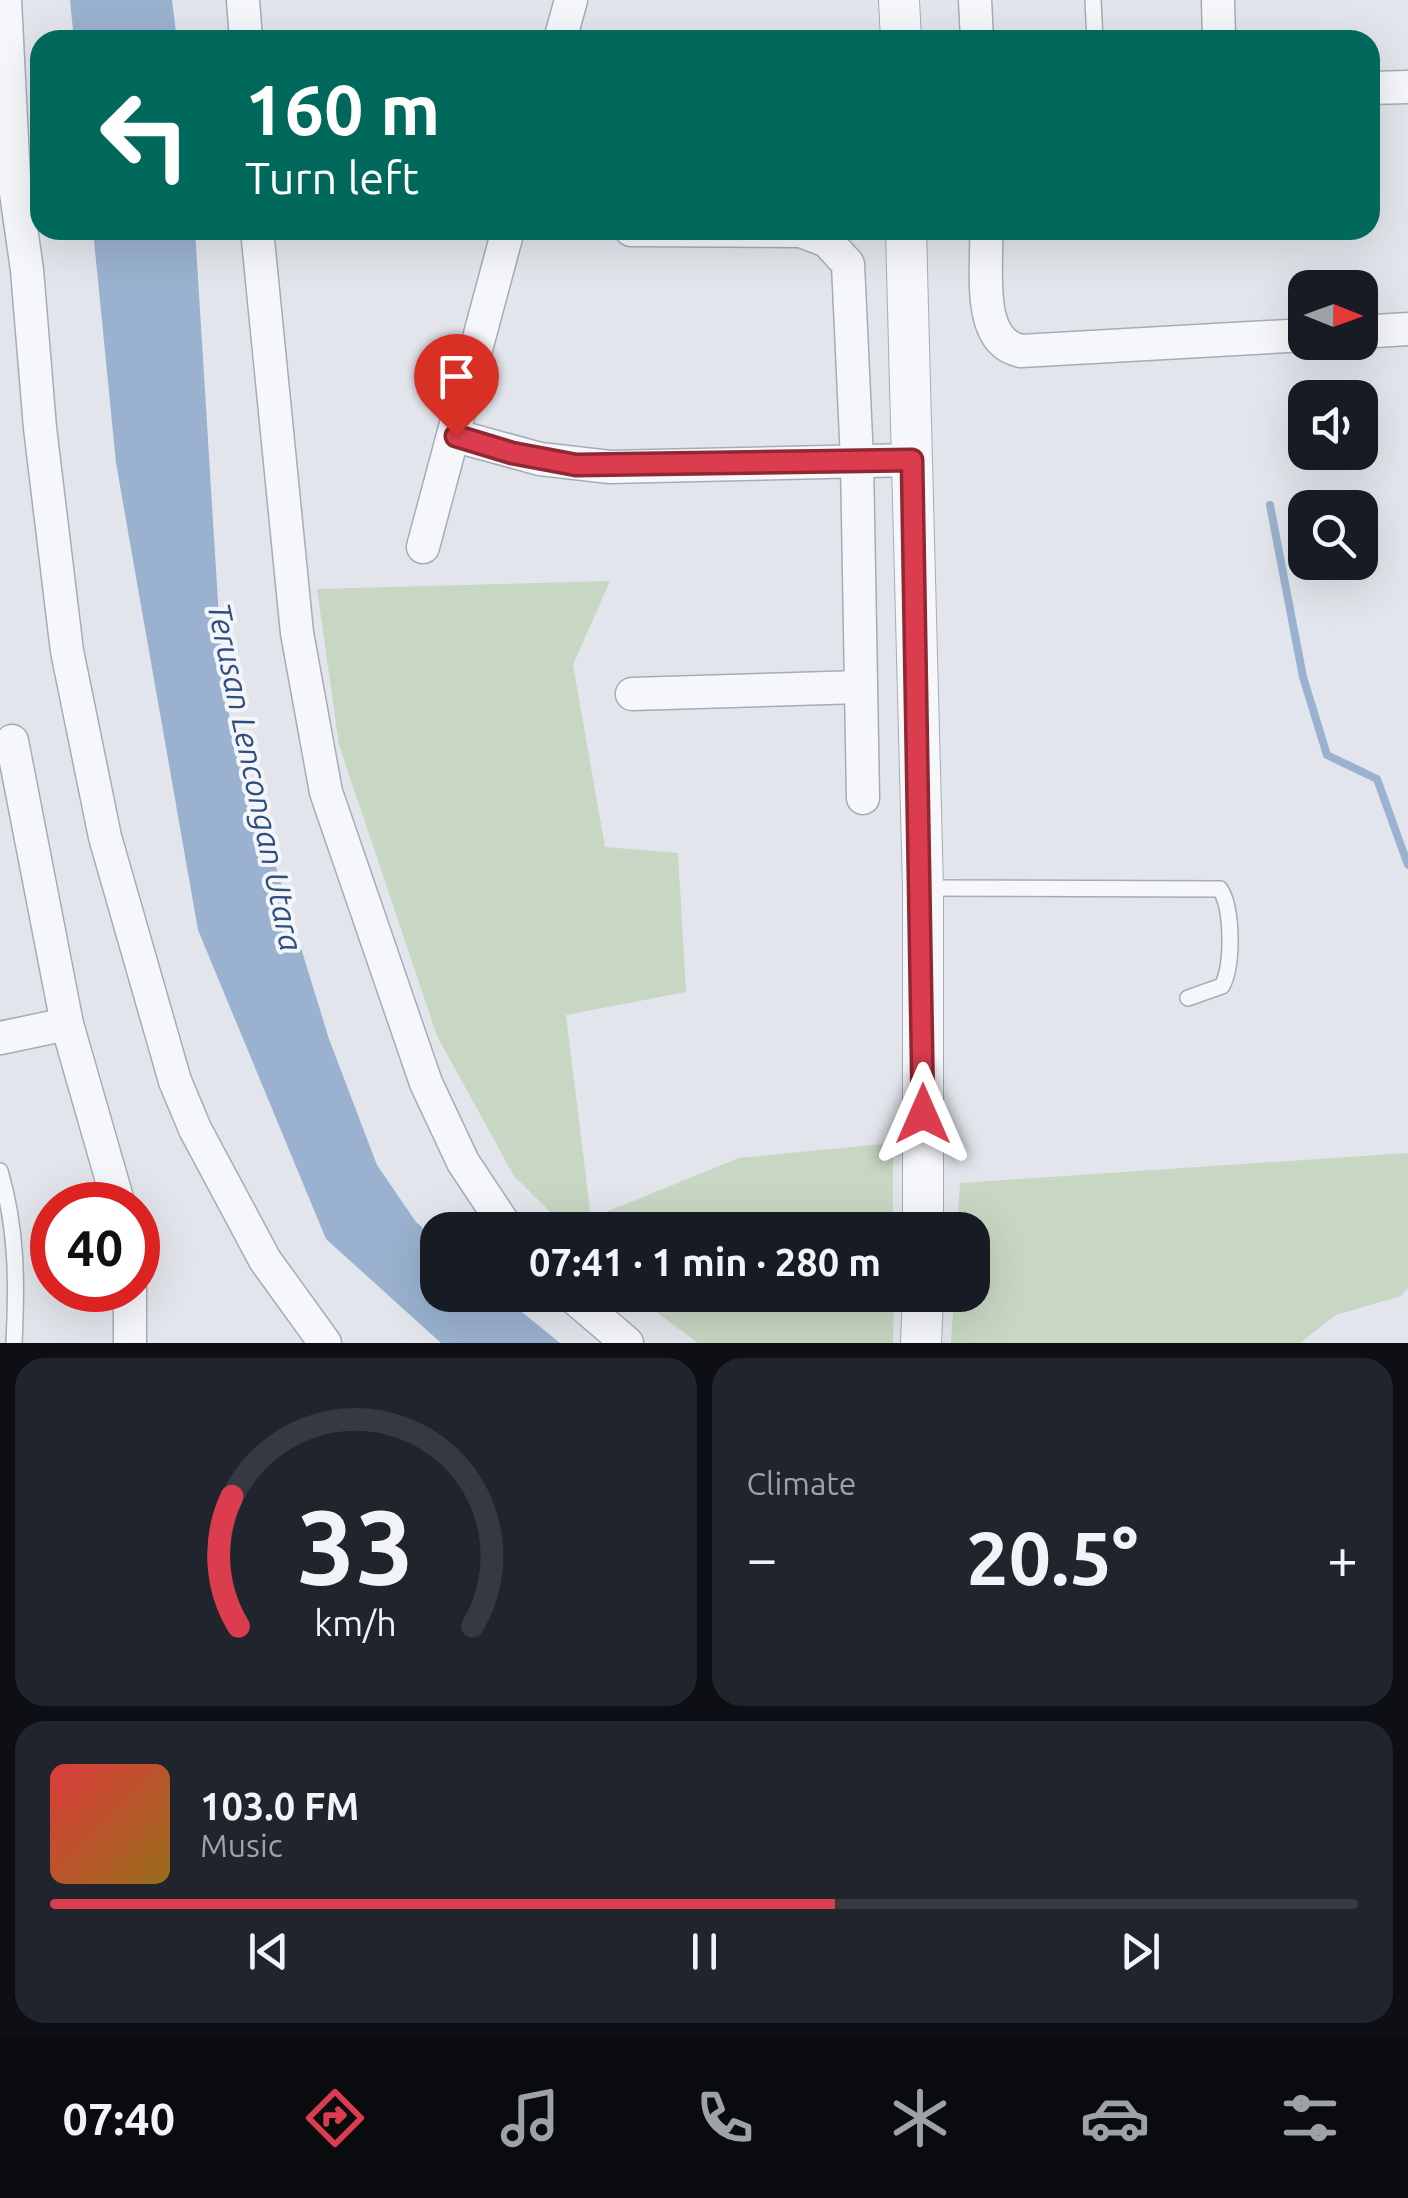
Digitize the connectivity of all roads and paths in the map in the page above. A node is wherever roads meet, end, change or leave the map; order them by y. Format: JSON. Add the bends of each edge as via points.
{"nodes":[{"id":1,"x":5,"y":0,"type":"edge"},
{"id":2,"x":242,"y":0,"type":"edge"},
{"id":3,"x":572,"y":0,"type":"edge"},
{"id":4,"x":899,"y":0,"type":"edge"},
{"id":5,"x":976,"y":0,"type":"edge"},
{"id":6,"x":1093,"y":0,"type":"edge"},
{"id":7,"x":1218,"y":0,"type":"edge"},
{"id":8,"x":245,"y":30,"type":"edge"},
{"id":9,"x":563,"y":30,"type":"edge"},
{"id":10,"x":900,"y":30,"type":"edge"},
{"id":11,"x":977,"y":30,"type":"edge"},
{"id":12,"x":1094,"y":30,"type":"edge"},
{"id":13,"x":1219,"y":30,"type":"edge"},
{"id":14,"x":1408,"y":87,"type":"edge"},
{"id":15,"x":1380,"y":88,"type":"edge"},
{"id":16,"x":259,"y":240,"type":"edge"},
{"id":17,"x":505,"y":240,"type":"edge"},
{"id":18,"x":819,"y":240,"type":"edge"},
{"id":19,"x":906,"y":240,"type":"edge"},
{"id":20,"x":986,"y":240,"type":"edge"},
{"id":21,"x":1408,"y":329,"type":"edge"},
{"id":22,"x":1378,"y":331,"type":"edge"},
{"id":23,"x":1288,"y":336,"type":"edge"},
{"id":24,"x":456,"y":436,"type":"junction"},
{"id":25,"x":857,"y":460,"type":"junction"},
{"id":26,"x":912,"y":460,"type":"junction"},
{"id":27,"x":424,"y":547,"type":"dead end"},
{"id":28,"x":860,"y":688,"type":"junction"},
{"id":29,"x":632,"y":694,"type":"dead end"},
{"id":30,"x":12,"y":741,"type":"dead end"},
{"id":31,"x":863,"y":798,"type":"dead end"},
{"id":32,"x":923,"y":888,"type":"junction"},
{"id":33,"x":1188,"y":998,"type":"dead end"},
{"id":34,"x":68,"y":1024,"type":"junction"},
{"id":35,"x":0,"y":1038,"type":"edge"},
{"id":36,"x":0,"y":1171,"type":"edge"},
{"id":37,"x":113,"y":1182,"type":"edge"},
{"id":38,"x":496,"y":1212,"type":"edge"},
{"id":39,"x":923,"y":1212,"type":"edge"},
{"id":40,"x":18,"y":1263,"type":"junction"},
{"id":41,"x":0,"y":1266,"type":"edge"},
{"id":42,"x":130,"y":1312,"type":"edge"},
{"id":43,"x":591,"y":1312,"type":"edge"},
{"id":44,"x":922,"y":1312,"type":"edge"},
{"id":45,"x":14,"y":1343,"type":"edge"},
{"id":46,"x":130,"y":1343,"type":"edge"},
{"id":47,"x":325,"y":1343,"type":"edge"},
{"id":48,"x":627,"y":1343,"type":"edge"},
{"id":49,"x":921,"y":1343,"type":"edge"}],
"edges":[{"from":1,"to":47,"type":"street","via":[[14,179],[46,480],[70,665],[105,837],[170,1065],[195,1129],[265,1260]]},
{"from":2,"to":8,"type":"street"},
{"from":3,"to":9,"type":"street"},
{"from":4,"to":10,"type":"street"},
{"from":5,"to":11,"type":"street"},
{"from":6,"to":12,"type":"lane"},
{"from":7,"to":13,"type":"street"},
{"from":14,"to":15,"type":"street"},
{"from":16,"to":38,"type":"street","via":[[297,632],[326,792],[426,1083],[462,1162]]},
{"from":17,"to":24,"type":"street"},
{"from":18,"to":25,"type":"street","via":[[839,250],[851,282]]},
{"from":19,"to":26,"type":"street"},
{"from":20,"to":23,"type":"street","via":[[991,330],[1006,348]]},
{"from":21,"to":22,"type":"street"},
{"from":24,"to":25,"type":"street","via":[[576,465]]},
{"from":24,"to":27,"type":"street"},
{"from":25,"to":26,"type":"street"},
{"from":25,"to":28,"type":"street"},
{"from":26,"to":32,"type":"street"},
{"from":28,"to":29,"type":"street"},
{"from":28,"to":31,"type":"street"},
{"from":30,"to":34,"type":"street"},
{"from":32,"to":33,"type":"lane","via":[[1220,889],[1227,900],[1225,983]]},
{"from":32,"to":39,"type":"street"},
{"from":34,"to":35,"type":"street"},
{"from":34,"to":37,"type":"street"},
{"from":36,"to":40,"type":"lane"},
{"from":40,"to":41,"type":"lane"},
{"from":40,"to":45,"type":"lane"},
{"from":42,"to":46,"type":"street"},
{"from":43,"to":48,"type":"street"},
{"from":44,"to":49,"type":"street"}]}
